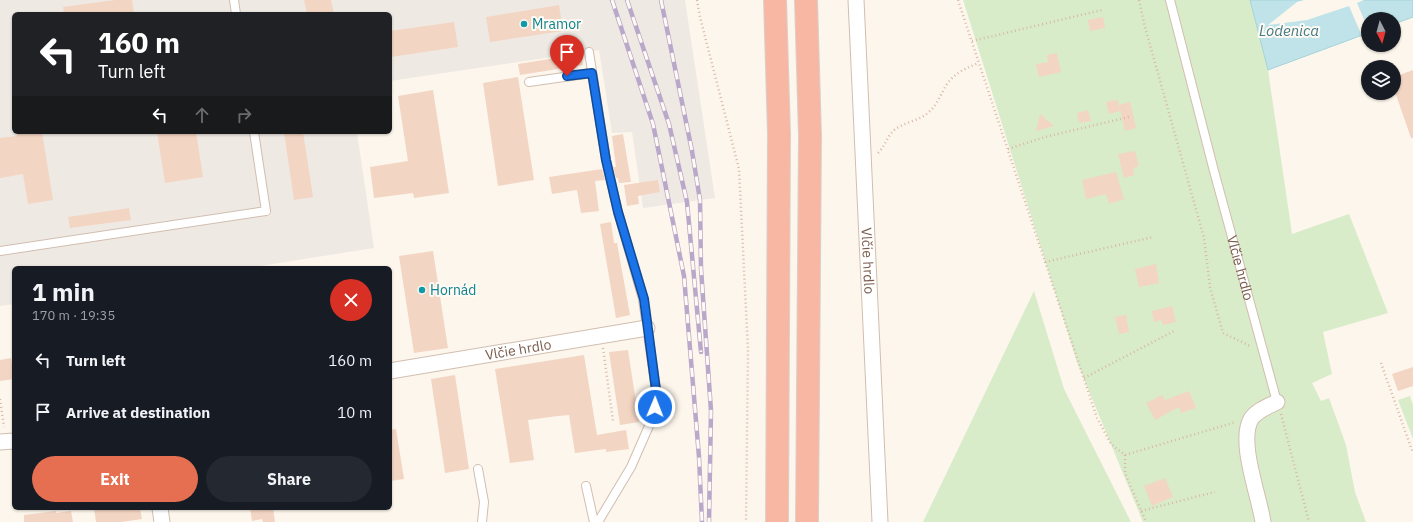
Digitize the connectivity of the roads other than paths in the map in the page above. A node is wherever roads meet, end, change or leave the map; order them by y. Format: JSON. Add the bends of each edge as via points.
{"nodes":[{"id":1,"x":234,"y":0,"type":"edge"},
{"id":2,"x":775,"y":0,"type":"edge"},
{"id":3,"x":806,"y":0,"type":"edge"},
{"id":4,"x":856,"y":0,"type":"edge"},
{"id":5,"x":1170,"y":0,"type":"edge"},
{"id":6,"x":236,"y":12,"type":"edge"},
{"id":7,"x":589,"y":52,"type":"dead end"},
{"id":8,"x":592,"y":73,"type":"junction"},
{"id":9,"x":529,"y":82,"type":"dead end"},
{"id":10,"x":254,"y":134,"type":"edge"},
{"id":11,"x":0,"y":251,"type":"edge"},
{"id":12,"x":648,"y":328,"type":"junction"},
{"id":13,"x":392,"y":371,"type":"edge"},
{"id":14,"x":1278,"y":402,"type":"joint"},
{"id":15,"x":478,"y":469,"type":"dead end"},
{"id":16,"x":586,"y":486,"type":"dead end"},
{"id":17,"x":160,"y":510,"type":"edge"},
{"id":18,"x":162,"y":522,"type":"edge"},
{"id":19,"x":482,"y":522,"type":"edge"},
{"id":20,"x":594,"y":522,"type":"edge"},
{"id":21,"x":598,"y":522,"type":"edge"},
{"id":22,"x":777,"y":522,"type":"edge"},
{"id":23,"x":807,"y":522,"type":"edge"},
{"id":24,"x":880,"y":522,"type":"edge"},
{"id":25,"x":1264,"y":522,"type":"edge"}],
"edges":[{"from":1,"to":6,"type":"lane"},
{"from":2,"to":22,"type":"highway","via":[[779,134]]},
{"from":3,"to":23,"type":"highway","via":[[810,136]]},
{"from":4,"to":24,"type":"street","name":"Vlčie hrdlo"},
{"from":5,"to":14,"type":"lane","name":"Vlčie hrdlo"},
{"from":7,"to":8,"type":"lane"},
{"from":8,"to":9,"type":"lane"},
{"from":8,"to":12,"type":"lane","via":[[606,160],[618,212],[644,299]]},
{"from":10,"to":11,"type":"lane","via":[[266,211]]},
{"from":12,"to":13,"type":"street","name":"Vlčie hrdlo"},
{"from":12,"to":21,"type":"lane","via":[[656,390],[652,419],[631,467]]},
{"from":14,"to":25,"type":"street","via":[[1258,411],[1246,431],[1247,447]]},
{"from":15,"to":19,"type":"lane","via":[[484,502]]},
{"from":16,"to":20,"type":"lane"},
{"from":17,"to":18,"type":"street"}]}
